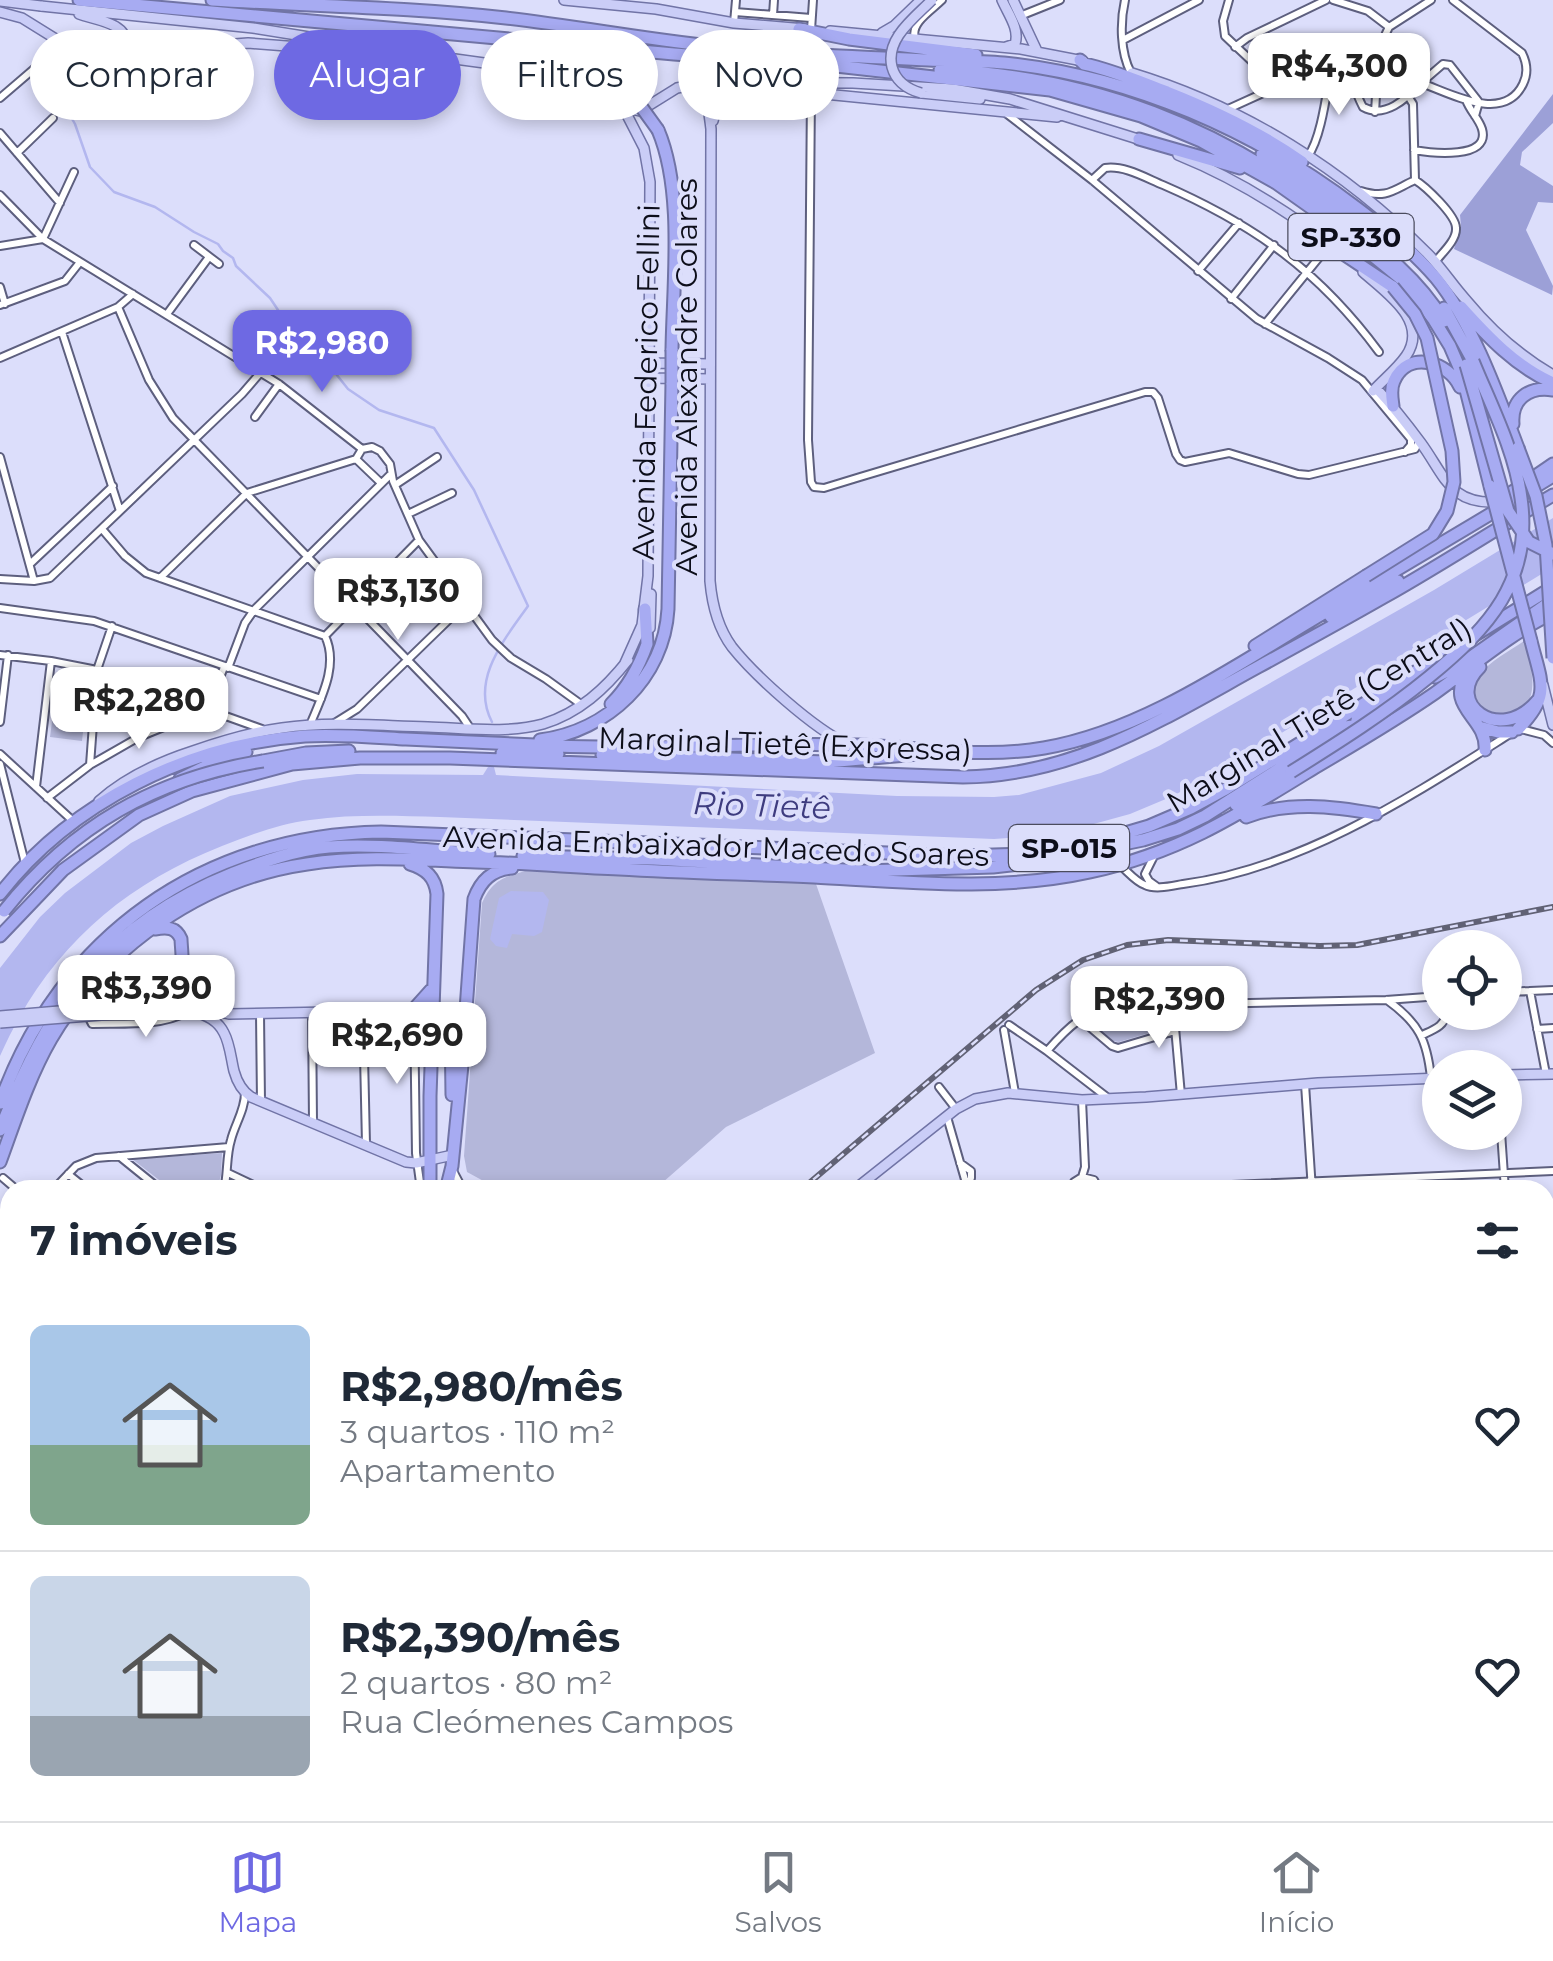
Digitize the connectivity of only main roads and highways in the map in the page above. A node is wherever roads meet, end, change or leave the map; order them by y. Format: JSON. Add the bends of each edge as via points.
{"nodes":[{"id":1,"x":25,"y":0,"type":"edge"},
{"id":2,"x":212,"y":0,"type":"edge"},
{"id":3,"x":379,"y":0,"type":"edge"},
{"id":4,"x":564,"y":0,"type":"edge"},
{"id":5,"x":922,"y":0,"type":"edge"},
{"id":6,"x":932,"y":0,"type":"edge"},
{"id":7,"x":0,"y":1,"type":"edge"},
{"id":8,"x":1007,"y":1,"type":"edge"},
{"id":9,"x":656,"y":4,"type":"edge"},
{"id":10,"x":74,"y":5,"type":"edge"},
{"id":11,"x":676,"y":7,"type":"edge"},
{"id":12,"x":0,"y":12,"type":"edge"},
{"id":13,"x":22,"y":18,"type":"junction"},
{"id":14,"x":503,"y":18,"type":"junction"},
{"id":15,"x":807,"y":26,"type":"junction"},
{"id":16,"x":41,"y":30,"type":"edge"},
{"id":17,"x":120,"y":30,"type":"edge"},
{"id":18,"x":274,"y":31,"type":"edge"},
{"id":19,"x":879,"y":34,"type":"junction"},
{"id":20,"x":481,"y":36,"type":"edge"},
{"id":21,"x":1005,"y":48,"type":"junction"},
{"id":22,"x":1037,"y":51,"type":"junction"},
{"id":23,"x":1080,"y":60,"type":"junction"},
{"id":24,"x":1004,"y":63,"type":"junction"},
{"id":25,"x":839,"y":66,"type":"edge"},
{"id":26,"x":839,"y":66,"type":"edge"},
{"id":27,"x":839,"y":83,"type":"edge"},
{"id":28,"x":1138,"y":92,"type":"junction"},
{"id":29,"x":839,"y":95,"type":"edge"},
{"id":30,"x":1046,"y":110,"type":"junction"},
{"id":31,"x":1070,"y":117,"type":"junction"},
{"id":32,"x":628,"y":120,"type":"edge"},
{"id":33,"x":644,"y":120,"type":"edge"},
{"id":34,"x":651,"y":120,"type":"edge"},
{"id":35,"x":710,"y":120,"type":"edge"},
{"id":36,"x":714,"y":120,"type":"edge"},
{"id":37,"x":711,"y":129,"type":"junction"},
{"id":38,"x":640,"y":138,"type":"junction"},
{"id":39,"x":1139,"y":139,"type":"junction"},
{"id":40,"x":1276,"y":183,"type":"junction"},
{"id":41,"x":1335,"y":191,"type":"junction"},
{"id":42,"x":1345,"y":255,"type":"junction"},
{"id":43,"x":1438,"y":281,"type":"junction"},
{"id":44,"x":1469,"y":363,"type":"junction"},
{"id":45,"x":649,"y":364,"type":"junction"},
{"id":46,"x":710,"y":364,"type":"junction"},
{"id":47,"x":649,"y":378,"type":"junction"},
{"id":48,"x":710,"y":379,"type":"junction"},
{"id":49,"x":1553,"y":383,"type":"edge"},
{"id":50,"x":1393,"y":406,"type":"junction"},
{"id":51,"x":1473,"y":416,"type":"junction"},
{"id":52,"x":1516,"y":443,"type":"junction"},
{"id":53,"x":1552,"y":467,"type":"edge"},
{"id":54,"x":1553,"y":496,"type":"edge"},
{"id":55,"x":1498,"y":502,"type":"junction"},
{"id":56,"x":1466,"y":549,"type":"junction"},
{"id":57,"x":1553,"y":554,"type":"edge"},
{"id":58,"x":1408,"y":564,"type":"junction"},
{"id":59,"x":648,"y":576,"type":"junction"},
{"id":60,"x":1553,"y":587,"type":"edge"},
{"id":61,"x":1553,"y":600,"type":"edge"},
{"id":62,"x":645,"y":609,"type":"junction"},
{"id":63,"x":1553,"y":613,"type":"edge"},
{"id":64,"x":1512,"y":638,"type":"junction"},
{"id":65,"x":646,"y":640,"type":"junction"},
{"id":66,"x":1454,"y":648,"type":"junction"},
{"id":67,"x":1260,"y":650,"type":"junction"},
{"id":68,"x":1553,"y":658,"type":"edge"},
{"id":69,"x":626,"y":663,"type":"junction"},
{"id":70,"x":1467,"y":665,"type":"junction"},
{"id":71,"x":1227,"y":670,"type":"junction"},
{"id":72,"x":1543,"y":685,"type":"junction"},
{"id":73,"x":1538,"y":700,"type":"junction"},
{"id":74,"x":1553,"y":725,"type":"edge"},
{"id":75,"x":1345,"y":727,"type":"junction"},
{"id":76,"x":1480,"y":727,"type":"junction"},
{"id":77,"x":309,"y":730,"type":"junction"},
{"id":78,"x":560,"y":736,"type":"junction"},
{"id":79,"x":484,"y":742,"type":"junction"},
{"id":80,"x":511,"y":743,"type":"junction"},
{"id":81,"x":850,"y":745,"type":"junction"},
{"id":82,"x":1485,"y":750,"type":"road end"},
{"id":83,"x":947,"y":751,"type":"junction"},
{"id":84,"x":419,"y":752,"type":"junction"},
{"id":85,"x":589,"y":754,"type":"junction"},
{"id":86,"x":450,"y":758,"type":"junction"},
{"id":87,"x":1286,"y":769,"type":"junction"},
{"id":88,"x":87,"y":813,"type":"junction"},
{"id":89,"x":1376,"y":814,"type":"road end"},
{"id":90,"x":1232,"y":819,"type":"junction"},
{"id":91,"x":568,"y":840,"type":"junction"},
{"id":92,"x":1081,"y":846,"type":"junction"},
{"id":93,"x":92,"y":848,"type":"junction"},
{"id":94,"x":377,"y":848,"type":"junction"},
{"id":95,"x":1152,"y":855,"type":"junction"},
{"id":96,"x":387,"y":859,"type":"junction"},
{"id":97,"x":230,"y":861,"type":"junction"},
{"id":98,"x":1036,"y":862,"type":"junction"},
{"id":99,"x":557,"y":865,"type":"junction"},
{"id":100,"x":716,"y":868,"type":"junction"},
{"id":101,"x":248,"y":877,"type":"junction"},
{"id":102,"x":1022,"y":881,"type":"junction"},
{"id":103,"x":0,"y":894,"type":"edge"},
{"id":104,"x":156,"y":912,"type":"junction"},
{"id":105,"x":2,"y":914,"type":"edge"},
{"id":106,"x":151,"y":930,"type":"junction"},
{"id":107,"x":0,"y":936,"type":"edge"},
{"id":108,"x":433,"y":986,"type":"junction"},
{"id":109,"x":62,"y":996,"type":"junction"},
{"id":110,"x":168,"y":999,"type":"junction"},
{"id":111,"x":414,"y":1009,"type":"junction"},
{"id":112,"x":433,"y":1010,"type":"junction"},
{"id":113,"x":229,"y":1014,"type":"junction"},
{"id":114,"x":0,"y":1016,"type":"edge"},
{"id":115,"x":0,"y":1023,"type":"edge"},
{"id":116,"x":38,"y":1034,"type":"junction"},
{"id":117,"x":225,"y":1034,"type":"junction"},
{"id":118,"x":1549,"y":1074,"type":"edge"},
{"id":119,"x":1522,"y":1075,"type":"edge"},
{"id":120,"x":1422,"y":1079,"type":"edge"},
{"id":121,"x":0,"y":1103,"type":"edge"},
{"id":122,"x":455,"y":1119,"type":"junction"},
{"id":123,"x":0,"y":1130,"type":"edge"},
{"id":124,"x":430,"y":1159,"type":"junction"},
{"id":125,"x":452,"y":1160,"type":"junction"},
{"id":126,"x":0,"y":1162,"type":"edge"},
{"id":127,"x":430,"y":1180,"type":"edge"},
{"id":128,"x":449,"y":1180,"type":"edge"},
{"id":129,"x":866,"y":1180,"type":"edge"}],
"edges":[{"from":1,"to":13,"type":"main road"},
{"from":2,"to":14,"type":"highway"},
{"from":3,"to":14,"type":"highway"},
{"from":4,"to":9,"type":"main road"},
{"from":5,"to":19,"type":"main road"},
{"from":6,"to":30,"type":"main road","bridge":true,"via":[[895,41],[890,62],[905,86]]},
{"from":7,"to":10,"type":"main road","bridge":true},
{"from":8,"to":21,"type":"main road","via":[[1017,38]]},
{"from":8,"to":22,"type":"main road"},
{"from":9,"to":11,"type":"main road"},
{"from":10,"to":17,"type":"main road"},
{"from":10,"to":18,"type":"main road"},
{"from":10,"to":20,"type":"highway","number":"SP-330"},
{"from":11,"to":15,"type":"main road"},
{"from":12,"to":13,"type":"main road"},
{"from":13,"to":16,"type":"main road"},
{"from":14,"to":24,"type":"highway","via":[[738,49]]},
{"from":15,"to":19,"type":"main road"},
{"from":15,"to":24,"type":"highway","via":[[849,39]]},
{"from":19,"to":21,"type":"main road"},
{"from":21,"to":22,"type":"main road"},
{"from":22,"to":23,"type":"main road"},
{"from":23,"to":41,"type":"highway","via":[[1236,122],[1284,149]]},
{"from":23,"to":49,"type":"main road","via":[[1228,108],[1308,156],[1398,226]]},
{"from":24,"to":28,"type":"highway"},
{"from":25,"to":40,"type":"highway","number":"SP-330","via":[[1094,101],[1201,141]]},
{"from":26,"to":44,"type":"highway","via":[[1032,78],[1115,98],[1204,133],[1294,185],[1398,264],[1436,308]]},
{"from":27,"to":30,"type":"main road","via":[[953,90]]},
{"from":28,"to":41,"type":"highway","via":[[1232,130]]},
{"from":28,"to":44,"type":"highway","via":[[1258,152],[1347,213],[1432,290]]},
{"from":29,"to":31,"type":"main road"},
{"from":30,"to":31,"type":"main road"},
{"from":31,"to":39,"type":"main road"},
{"from":32,"to":38,"type":"main road"},
{"from":33,"to":38,"type":"main road"},
{"from":34,"to":78,"type":"highway","name":"Avenida Federico Fellini","bridge":true,"via":[[666,150],[674,191],[668,609],[662,643],[632,694],[607,715]]},
{"from":35,"to":37,"type":"main road","name":"Avenida Alexandre Colares"},
{"from":36,"to":37,"type":"main road"},
{"from":37,"to":46,"type":"main road","name":"Avenida Alexandre Colares"},
{"from":38,"to":45,"type":"main road","via":[[650,182]]},
{"from":39,"to":40,"type":"highway"},
{"from":39,"to":42,"type":"main road","via":[[1248,188]]},
{"from":40,"to":51,"type":"highway","number":"SP-330","via":[[1386,264],[1420,300],[1450,346]]},
{"from":41,"to":43,"type":"highway","via":[[1393,235]]},
{"from":42,"to":50,"type":"main road","via":[[1404,311],[1412,330],[1409,352],[1374,389]]},
{"from":42,"to":71,"type":"highway","bridge":true,"via":[[1392,287],[1427,338],[1452,450],[1447,512],[1433,534],[1236,658]]},
{"from":43,"to":49,"type":"highway","via":[[1502,348]]},
{"from":43,"to":52,"type":"highway","via":[[1476,347]]},
{"from":44,"to":57,"type":"highway","bridge":true,"via":[[1508,511],[1529,542]]},
{"from":44,"to":87,"type":"highway","bridge":true,"via":[[1520,491],[1522,540],[1512,578],[1488,622],[1451,658],[1377,718]]},
{"from":45,"to":46,"type":"main road"},
{"from":45,"to":47,"type":"main road"},
{"from":46,"to":48,"type":"main road","name":"Avenida Alexandre Colares"},
{"from":47,"to":48,"type":"main road"},
{"from":47,"to":59,"type":"main road"},
{"from":48,"to":81,"type":"main road","name":"Avenida Alexandre Colares","via":[[710,580],[716,616],[732,648],[761,678]]},
{"from":49,"to":52,"type":"highway","via":[[1516,403]]},
{"from":50,"to":51,"type":"highway","via":[[1399,373],[1429,361],[1457,379]]},
{"from":50,"to":55,"type":"main road","via":[[1456,492]]},
{"from":51,"to":72,"type":"highway","number":"SP-330","bridge":true},
{"from":52,"to":68,"type":"highway","bridge":true,"via":[[1546,544]]},
{"from":53,"to":55,"type":"highway"},
{"from":53,"to":58,"type":"highway"},
{"from":54,"to":56,"type":"highway","name":"Marginal Tietê (Expressa)"},
{"from":55,"to":58,"type":"highway"},
{"from":56,"to":67,"type":"highway"},
{"from":56,"to":86,"type":"highway","name":"Marginal Tietê (Expressa)","via":[[1132,734],[1032,770],[962,776]]},
{"from":58,"to":67,"type":"highway"},
{"from":59,"to":62,"type":"main road"},
{"from":59,"to":65,"type":"main road","via":[[652,612]]},
{"from":60,"to":66,"type":"highway","number":"SP-015"},
{"from":61,"to":70,"type":"highway","name":"Marginal Tietê (Central)"},
{"from":62,"to":65,"type":"highway"},
{"from":62,"to":69,"type":"main road"},
{"from":63,"to":64,"type":"highway"},
{"from":64,"to":70,"type":"highway","name":"Avenida Embaixador Macedo Soares"},
{"from":64,"to":73,"type":"highway","via":[[1472,675],[1471,704],[1488,718],[1507,721]]},
{"from":65,"to":69,"type":"main road"},
{"from":65,"to":78,"type":"highway","via":[[618,698]]},
{"from":66,"to":75,"type":"highway"},
{"from":66,"to":92,"type":"highway","number":"SP-015","via":[[1210,798]]},
{"from":67,"to":71,"type":"highway"},
{"from":69,"to":77,"type":"main road","via":[[582,705],[542,724],[333,724]]},
{"from":70,"to":75,"type":"highway","name":"Marginal Tietê (Central)","via":[[1452,666]]},
{"from":70,"to":76,"type":"highway","via":[[1460,696]]},
{"from":70,"to":90,"type":"highway","name":"Avenida Embaixador Macedo Soares","via":[[1377,730]]},
{"from":71,"to":83,"type":"highway","via":[[1090,738],[1021,751]]},
{"from":72,"to":73,"type":"highway"},
{"from":72,"to":74,"type":"main road"},
{"from":73,"to":76,"type":"highway","via":[[1515,731]]},
{"from":75,"to":87,"type":"highway","name":"Marginal Tietê (Central)"},
{"from":76,"to":82,"type":"highway"},
{"from":77,"to":79,"type":"highway"},
{"from":77,"to":88,"type":"highway","via":[[195,759]]},
{"from":77,"to":88,"type":"main road","via":[[266,730],[178,756],[133,776]]},
{"from":77,"to":93,"type":"highway","via":[[192,772]]},
{"from":78,"to":80,"type":"highway","name":"Avenida Federico Fellini"},
{"from":79,"to":80,"type":"highway"},
{"from":79,"to":85,"type":"highway"},
{"from":80,"to":81,"type":"highway"},
{"from":81,"to":83,"type":"highway"},
{"from":83,"to":85,"type":"highway","via":[[827,762]]},
{"from":84,"to":85,"type":"highway"},
{"from":84,"to":86,"type":"highway"},
{"from":84,"to":105,"type":"highway","bridge":true,"via":[[328,752],[263,761],[163,788],[84,833],[35,874]]},
{"from":86,"to":93,"type":"highway","name":"Marginal Tietê (Expressa)","via":[[323,760],[274,768],[192,790]]},
{"from":87,"to":92,"type":"highway","via":[[1170,828]]},
{"from":87,"to":95,"type":"highway"},
{"from":87,"to":98,"type":"highway","name":"Marginal Tietê (Central)","via":[[1178,830]]},
{"from":88,"to":103,"type":"highway"},
{"from":89,"to":90,"type":"highway","via":[[1290,806]]},
{"from":90,"to":95,"type":"highway","name":"Avenida Embaixador Macedo Soares"},
{"from":91,"to":92,"type":"highway","number":"SP-015","via":[[971,856]]},
{"from":91,"to":97,"type":"highway","number":"SP-015","via":[[357,833],[298,840]]},
{"from":91,"to":100,"type":"highway","via":[[705,858]]},
{"from":93,"to":107,"type":"highway","name":"Marginal Tietê (Expressa)"},
{"from":94,"to":100,"type":"highway"},
{"from":94,"to":101,"type":"highway","via":[[292,860]]},
{"from":94,"to":104,"type":"highway","via":[[330,847],[285,856],[221,878]]},
{"from":95,"to":98,"type":"highway","via":[[1138,848]]},
{"from":95,"to":102,"type":"highway"},
{"from":95,"to":102,"type":"highway","name":"Avenida Embaixador Macedo Soares"},
{"from":96,"to":99,"type":"highway","name":"Avenida Embaixador Macedo Soares"},
{"from":96,"to":101,"type":"highway","name":"Avenida Embaixador Macedo Soares","via":[[320,862]]},
{"from":96,"to":108,"type":"highway","via":[[420,867],[436,884]]},
{"from":97,"to":104,"type":"highway"},
{"from":97,"to":109,"type":"highway","number":"SP-015","via":[[124,921],[93,950]]},
{"from":98,"to":100,"type":"highway","name":"Marginal Tietê (Central)","via":[[863,871]]},
{"from":99,"to":100,"type":"highway","name":"Avenida Embaixador Macedo Soares"},
{"from":99,"to":122,"type":"highway","via":[[499,870],[477,892]]},
{"from":100,"to":102,"type":"highway","name":"Avenida Embaixador Macedo Soares","via":[[906,882]]},
{"from":101,"to":106,"type":"highway","name":"Avenida Embaixador Macedo Soares"},
{"from":104,"to":109,"type":"highway","number":"SP-015"},
{"from":106,"to":110,"type":"highway","via":[[170,928],[179,936],[182,984]]},
{"from":106,"to":126,"type":"highway","name":"Avenida Embaixador Macedo Soares","via":[[110,964],[59,1026]]},
{"from":108,"to":111,"type":"highway"},
{"from":108,"to":112,"type":"highway"},
{"from":109,"to":116,"type":"highway","number":"SP-015"},
{"from":110,"to":113,"type":"main road"},
{"from":110,"to":114,"type":"main road","bridge":true},
{"from":111,"to":112,"type":"main road"},
{"from":111,"to":113,"type":"main road"},
{"from":112,"to":122,"type":"highway","via":[[446,1010],[452,1021]]},
{"from":112,"to":124,"type":"highway"},
{"from":113,"to":117,"type":"main road"},
{"from":115,"to":117,"type":"main road","bridge":true,"via":[[188,1011],[215,1021]]},
{"from":116,"to":121,"type":"highway","number":"SP-015"},
{"from":116,"to":123,"type":"highway","number":"SP-015"},
{"from":117,"to":124,"type":"main road","via":[[250,1098],[400,1160]]},
{"from":118,"to":119,"type":"main road"},
{"from":120,"to":129,"type":"main road","via":[[1082,1100],[980,1097],[951,1112]]},
{"from":122,"to":125,"type":"highway"},
{"from":124,"to":125,"type":"main road"},
{"from":124,"to":127,"type":"highway"},
{"from":125,"to":128,"type":"highway"}]}
